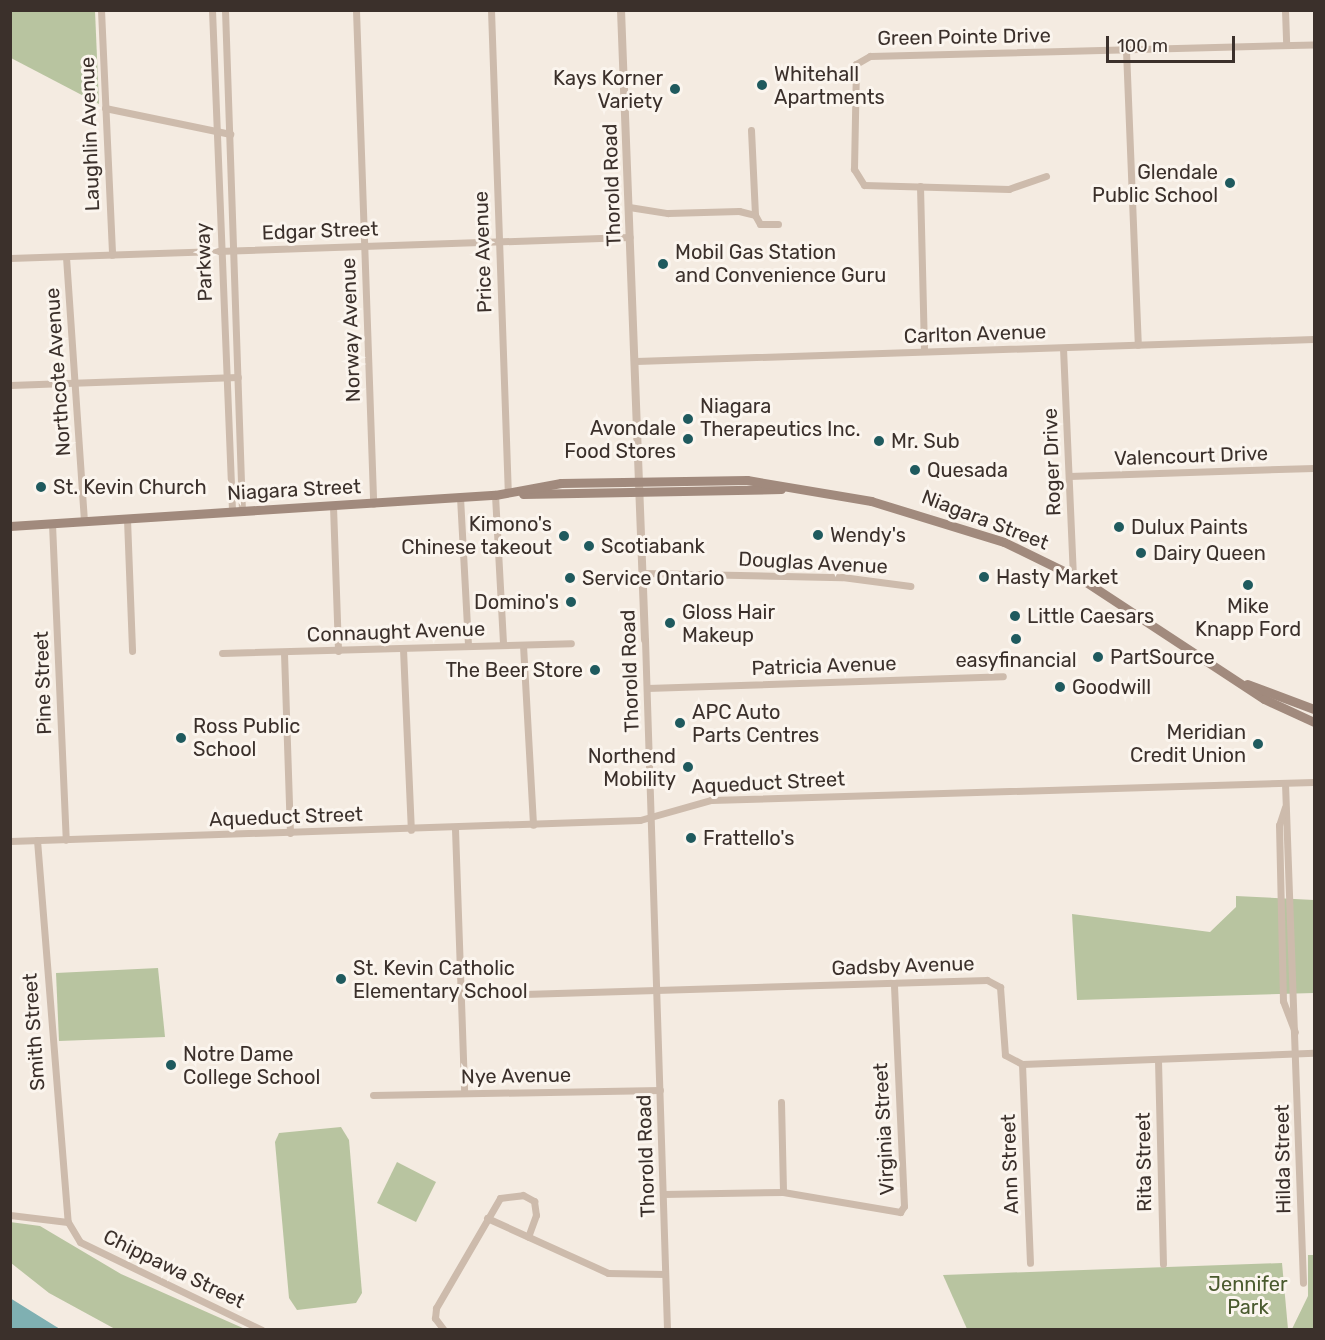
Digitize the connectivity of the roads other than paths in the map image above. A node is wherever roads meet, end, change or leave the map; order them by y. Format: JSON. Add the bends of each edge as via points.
{"nodes":[{"id":1,"x":101,"y":10,"type":"edge"},
{"id":2,"x":212,"y":10,"type":"edge"},
{"id":3,"x":225,"y":10,"type":"edge"},
{"id":4,"x":356,"y":10,"type":"edge"},
{"id":5,"x":491,"y":10,"type":"edge"},
{"id":6,"x":621,"y":10,"type":"edge"},
{"id":7,"x":1285,"y":10,"type":"edge"},
{"id":8,"x":1286,"y":44,"type":"junction"},
{"id":9,"x":1314,"y":44,"type":"edge"},
{"id":10,"x":1126,"y":50,"type":"junction"},
{"id":11,"x":105,"y":108,"type":"junction"},
{"id":12,"x":751,"y":130,"type":"dead end"},
{"id":13,"x":216,"y":134,"type":"junction"},
{"id":14,"x":230,"y":134,"type":"junction"},
{"id":15,"x":1046,"y":176,"type":"dead end"},
{"id":16,"x":920,"y":186,"type":"junction"},
{"id":17,"x":629,"y":207,"type":"junction"},
{"id":18,"x":755,"y":215,"type":"junction"},
{"id":19,"x":778,"y":224,"type":"dead end"},
{"id":20,"x":630,"y":237,"type":"junction"},
{"id":21,"x":500,"y":242,"type":"junction"},
{"id":22,"x":364,"y":246,"type":"junction"},
{"id":23,"x":220,"y":251,"type":"junction"},
{"id":24,"x":234,"y":251,"type":"junction"},
{"id":25,"x":112,"y":255,"type":"junction"},
{"id":26,"x":66,"y":257,"type":"junction"},
{"id":27,"x":10,"y":258,"type":"edge"},
{"id":28,"x":1314,"y":339,"type":"edge"},
{"id":29,"x":1138,"y":345,"type":"junction"},
{"id":30,"x":1064,"y":348,"type":"junction"},
{"id":31,"x":924,"y":351,"type":"junction"},
{"id":32,"x":636,"y":361,"type":"junction"},
{"id":33,"x":225,"y":377,"type":"junction"},
{"id":34,"x":238,"y":377,"type":"junction"},
{"id":35,"x":75,"y":382,"type":"junction"},
{"id":36,"x":10,"y":385,"type":"edge"},
{"id":37,"x":1314,"y":468,"type":"edge"},
{"id":38,"x":1069,"y":476,"type":"junction"},
{"id":39,"x":640,"y":480,"type":"junction"},
{"id":40,"x":788,"y":488,"type":"junction"},
{"id":41,"x":508,"y":493,"type":"junction"},
{"id":42,"x":640,"y":493,"type":"junction"},
{"id":43,"x":495,"y":495,"type":"junction"},
{"id":44,"x":460,"y":497,"type":"junction"},
{"id":45,"x":373,"y":504,"type":"junction"},
{"id":46,"x":333,"y":506,"type":"junction"},
{"id":47,"x":237,"y":511,"type":"junction"},
{"id":48,"x":127,"y":519,"type":"junction"},
{"id":49,"x":84,"y":521,"type":"junction"},
{"id":50,"x":52,"y":524,"type":"junction"},
{"id":51,"x":10,"y":526,"type":"edge"},
{"id":52,"x":642,"y":573,"type":"junction"},
{"id":53,"x":1073,"y":574,"type":"junction"},
{"id":54,"x":910,"y":586,"type":"dead end"},
{"id":55,"x":645,"y":640,"type":"joint"},
{"id":56,"x":571,"y":643,"type":"dead end"},
{"id":57,"x":503,"y":645,"type":"junction"},
{"id":58,"x":523,"y":645,"type":"junction"},
{"id":59,"x":468,"y":646,"type":"junction"},
{"id":60,"x":403,"y":649,"type":"junction"},
{"id":61,"x":132,"y":651,"type":"dead end"},
{"id":62,"x":338,"y":651,"type":"junction"},
{"id":63,"x":222,"y":653,"type":"dead end"},
{"id":64,"x":284,"y":654,"type":"junction"},
{"id":65,"x":1003,"y":676,"type":"dead end"},
{"id":66,"x":1245,"y":684,"type":"junction"},
{"id":67,"x":647,"y":688,"type":"junction"},
{"id":68,"x":1314,"y":709,"type":"edge"},
{"id":69,"x":1314,"y":722,"type":"edge"},
{"id":70,"x":1314,"y":782,"type":"edge"},
{"id":71,"x":1285,"y":783,"type":"junction"},
{"id":72,"x":1286,"y":807,"type":"junction"},
{"id":73,"x":653,"y":815,"type":"junction"},
{"id":74,"x":532,"y":825,"type":"junction"},
{"id":75,"x":454,"y":829,"type":"junction"},
{"id":76,"x":411,"y":830,"type":"junction"},
{"id":77,"x":290,"y":833,"type":"junction"},
{"id":78,"x":37,"y":840,"type":"junction"},
{"id":79,"x":66,"y":840,"type":"junction"},
{"id":80,"x":10,"y":842,"type":"edge"},
{"id":81,"x":894,"y":984,"type":"junction"},
{"id":82,"x":657,"y":990,"type":"junction"},
{"id":83,"x":461,"y":996,"type":"junction"},
{"id":84,"x":1296,"y":1034,"type":"junction"},
{"id":85,"x":1314,"y":1053,"type":"edge"},
{"id":86,"x":1297,"y":1054,"type":"junction"},
{"id":87,"x":1158,"y":1060,"type":"junction"},
{"id":88,"x":1022,"y":1064,"type":"junction"},
{"id":89,"x":660,"y":1090,"type":"junction"},
{"id":90,"x":464,"y":1093,"type":"junction"},
{"id":91,"x":373,"y":1095,"type":"dead end"},
{"id":92,"x":781,"y":1102,"type":"dead end"},
{"id":93,"x":783,"y":1191,"type":"junction"},
{"id":94,"x":663,"y":1194,"type":"junction"},
{"id":95,"x":10,"y":1215,"type":"edge"},
{"id":96,"x":487,"y":1218,"type":"junction"},
{"id":97,"x":68,"y":1222,"type":"junction"},
{"id":98,"x":528,"y":1238,"type":"junction"},
{"id":99,"x":1030,"y":1263,"type":"dead end"},
{"id":100,"x":1163,"y":1264,"type":"dead end"},
{"id":101,"x":665,"y":1274,"type":"junction"},
{"id":102,"x":1303,"y":1282,"type":"dead end"},
{"id":103,"x":262,"y":1329,"type":"edge"},
{"id":104,"x":444,"y":1329,"type":"edge"},
{"id":105,"x":667,"y":1329,"type":"edge"}],
"edges":[{"from":1,"to":11,"type":"street","name":"Laughlin Avenue"},
{"from":2,"to":13,"type":"street","name":"Parkway"},
{"from":3,"to":14,"type":"street","name":"Parkway"},
{"from":4,"to":22,"type":"street","name":"Norway Avenue"},
{"from":5,"to":21,"type":"street","name":"Price Avenue"},
{"from":6,"to":17,"type":"street","name":"Thorold Road"},
{"from":7,"to":8,"type":"street"},
{"from":8,"to":9,"type":"street","name":"Green Pointe Drive"},
{"from":8,"to":10,"type":"street","name":"Green Pointe Drive"},
{"from":10,"to":16,"type":"street","name":"Green Pointe Drive","via":[[861,59],[852,78],[856,177],[873,188]]},
{"from":10,"to":29,"type":"street"},
{"from":11,"to":13,"type":"street"},
{"from":11,"to":25,"type":"street","name":"Laughlin Avenue"},
{"from":12,"to":18,"type":"street"},
{"from":13,"to":14,"type":"street"},
{"from":13,"to":23,"type":"street","name":"Parkway"},
{"from":14,"to":24,"type":"street","name":"Parkway"},
{"from":15,"to":16,"type":"street","name":"Green Pointe Drive","via":[[1009,189]]},
{"from":16,"to":31,"type":"street"},
{"from":17,"to":18,"type":"street"},
{"from":17,"to":20,"type":"street","name":"Thorold Road"},
{"from":18,"to":19,"type":"street","via":[[760,224]]},
{"from":20,"to":21,"type":"street","name":"Edgar Street"},
{"from":20,"to":32,"type":"street","name":"Thorold Road"},
{"from":21,"to":22,"type":"street","name":"Edgar Street"},
{"from":21,"to":41,"type":"street","name":"Price Avenue"},
{"from":22,"to":24,"type":"street","name":"Edgar Street"},
{"from":22,"to":45,"type":"street","name":"Norway Avenue"},
{"from":23,"to":24,"type":"street","name":"Edgar Street"},
{"from":23,"to":25,"type":"street","name":"Edgar Street"},
{"from":23,"to":33,"type":"street","name":"Parkway"},
{"from":24,"to":34,"type":"street","name":"Parkway"},
{"from":25,"to":26,"type":"street","name":"Edgar Street"},
{"from":26,"to":27,"type":"street","name":"Edgar Street"},
{"from":26,"to":35,"type":"street","name":"Northcote Avenue"},
{"from":28,"to":29,"type":"street","name":"Carlton Avenue"},
{"from":29,"to":30,"type":"street","name":"Carlton Avenue"},
{"from":30,"to":31,"type":"street","name":"Carlton Avenue"},
{"from":30,"to":38,"type":"street","name":"Roger Drive"},
{"from":31,"to":32,"type":"street","name":"Carlton Avenue"},
{"from":32,"to":39,"type":"street","name":"Thorold Road"},
{"from":33,"to":34,"type":"street"},
{"from":33,"to":35,"type":"street"},
{"from":33,"to":47,"type":"street","name":"Parkway"},
{"from":34,"to":47,"type":"street","name":"Parkway"},
{"from":35,"to":36,"type":"street"},
{"from":35,"to":49,"type":"street","name":"Northcote Avenue"},
{"from":37,"to":38,"type":"street","name":"Valencourt Drive"},
{"from":38,"to":53,"type":"street","name":"Roger Drive"},
{"from":39,"to":40,"type":"main road","name":"Niagara Street","via":[[747,480]]},
{"from":39,"to":41,"type":"main road","name":"Niagara Street"},
{"from":39,"to":42,"type":"street","name":"Thorold Road"},
{"from":40,"to":42,"type":"main road","name":"Niagara Street"},
{"from":40,"to":53,"type":"main road","name":"Niagara Street","via":[[937,518]]},
{"from":41,"to":42,"type":"main road","name":"Niagara Street"},
{"from":41,"to":43,"type":"main road","name":"Niagara Street"},
{"from":42,"to":52,"type":"street","name":"Thorold Road"},
{"from":43,"to":44,"type":"main road","name":"Niagara Street"},
{"from":43,"to":57,"type":"street"},
{"from":44,"to":45,"type":"main road","name":"Niagara Street"},
{"from":44,"to":59,"type":"street"},
{"from":45,"to":46,"type":"main road","name":"Niagara Street"},
{"from":46,"to":47,"type":"main road","name":"Niagara Street"},
{"from":46,"to":62,"type":"street"},
{"from":47,"to":48,"type":"main road","name":"Niagara Street"},
{"from":48,"to":49,"type":"main road","name":"Niagara Street"},
{"from":48,"to":61,"type":"street"},
{"from":49,"to":50,"type":"main road","name":"Niagara Street"},
{"from":50,"to":51,"type":"main road","name":"Niagara Street"},
{"from":50,"to":79,"type":"street","name":"Pine Street"},
{"from":52,"to":54,"type":"street","name":"Douglas Avenue","via":[[842,578]]},
{"from":52,"to":55,"type":"street","name":"Thorold Road"},
{"from":53,"to":66,"type":"main road","name":"Niagara Street"},
{"from":55,"to":67,"type":"street","name":"Thorold Road"},
{"from":56,"to":58,"type":"street","name":"Connaught Avenue"},
{"from":57,"to":58,"type":"street","name":"Connaught Avenue"},
{"from":57,"to":59,"type":"street","name":"Connaught Avenue"},
{"from":58,"to":74,"type":"street"},
{"from":59,"to":60,"type":"street","name":"Connaught Avenue"},
{"from":60,"to":62,"type":"street","name":"Connaught Avenue"},
{"from":60,"to":76,"type":"street"},
{"from":62,"to":64,"type":"street","name":"Connaught Avenue"},
{"from":63,"to":64,"type":"street","name":"Connaught Avenue"},
{"from":64,"to":77,"type":"street"},
{"from":65,"to":67,"type":"street","name":"Patricia Avenue"},
{"from":66,"to":68,"type":"main road","name":"Niagara Street"},
{"from":66,"to":69,"type":"main road","name":"Niagara Street"},
{"from":67,"to":73,"type":"street","name":"Thorold Road"},
{"from":70,"to":71,"type":"street","name":"Aqueduct Street"},
{"from":71,"to":72,"type":"street","name":"Hilda Street"},
{"from":71,"to":73,"type":"street","name":"Aqueduct Street","via":[[711,800]]},
{"from":72,"to":84,"type":"street","name":"Hilda Street"},
{"from":72,"to":84,"type":"street","name":"Hilda Street","via":[[1279,825],[1283,1000]]},
{"from":73,"to":74,"type":"street","name":"Aqueduct Street","via":[[640,820]]},
{"from":73,"to":82,"type":"street","name":"Thorold Road"},
{"from":74,"to":75,"type":"street","name":"Aqueduct Street"},
{"from":75,"to":76,"type":"street","name":"Aqueduct Street"},
{"from":75,"to":83,"type":"street"},
{"from":76,"to":77,"type":"street","name":"Aqueduct Street"},
{"from":77,"to":79,"type":"street","name":"Aqueduct Street"},
{"from":78,"to":79,"type":"street","name":"Aqueduct Street"},
{"from":78,"to":80,"type":"street","name":"Aqueduct Street"},
{"from":78,"to":97,"type":"street","name":"Smith Street"},
{"from":81,"to":82,"type":"street","name":"Gadsby Avenue"},
{"from":81,"to":88,"type":"street","name":"Gadsby Avenue","via":[[987,980],[1000,987],[1005,1055]]},
{"from":81,"to":93,"type":"street","name":"Virginia Street","via":[[904,1206],[890,1214]]},
{"from":82,"to":83,"type":"street","name":"Gadsby Avenue"},
{"from":82,"to":89,"type":"street","name":"Thorold Road"},
{"from":83,"to":90,"type":"street"},
{"from":84,"to":86,"type":"street","name":"Hilda Street"},
{"from":85,"to":86,"type":"street"},
{"from":86,"to":87,"type":"street"},
{"from":86,"to":102,"type":"street","name":"Hilda Street"},
{"from":87,"to":88,"type":"street"},
{"from":87,"to":100,"type":"street","name":"Rita Street"},
{"from":88,"to":99,"type":"street","name":"Ann Street"},
{"from":89,"to":90,"type":"street","name":"Nye Avenue"},
{"from":89,"to":94,"type":"street","name":"Thorold Road"},
{"from":90,"to":91,"type":"street","name":"Nye Avenue"},
{"from":92,"to":93,"type":"street"},
{"from":93,"to":94,"type":"street","name":"Virginia Street"},
{"from":94,"to":101,"type":"street","name":"Thorold Road"},
{"from":95,"to":97,"type":"street"},
{"from":96,"to":98,"type":"street"},
{"from":96,"to":98,"type":"street","via":[[500,1198],[532,1198],[537,1209]]},
{"from":96,"to":104,"type":"street","via":[[436,1308],[435,1318]]},
{"from":97,"to":103,"type":"street","name":"Chippawa Street","via":[[80,1242]]},
{"from":98,"to":101,"type":"street","via":[[608,1274]]},
{"from":101,"to":105,"type":"street","name":"Thorold Road"}]}
